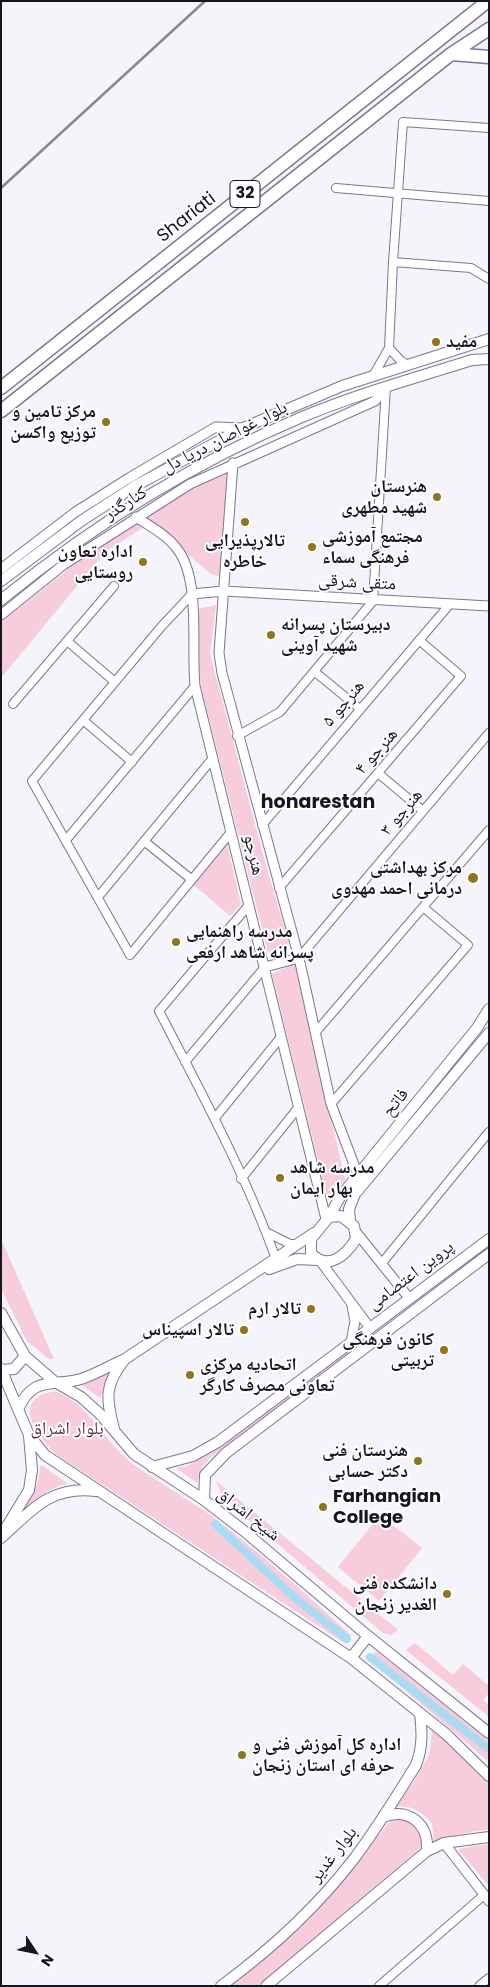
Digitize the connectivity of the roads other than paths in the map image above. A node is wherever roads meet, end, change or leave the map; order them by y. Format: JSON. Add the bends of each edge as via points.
{"nodes":[{"id":1,"x":488,"y":1,"type":"edge"},
{"id":2,"x":489,"y":11,"type":"edge"},
{"id":3,"x":465,"y":20,"type":"junction"},
{"id":4,"x":489,"y":29,"type":"edge"},
{"id":5,"x":474,"y":39,"type":"junction"},
{"id":6,"x":451,"y":54,"type":"junction"},
{"id":7,"x":489,"y":57,"type":"edge"},
{"id":8,"x":489,"y":128,"type":"edge"},
{"id":9,"x":336,"y":188,"type":"dead end"},
{"id":10,"x":398,"y":193,"type":"junction"},
{"id":11,"x":489,"y":201,"type":"edge"},
{"id":12,"x":393,"y":262,"type":"junction"},
{"id":13,"x":489,"y":279,"type":"edge"},
{"id":14,"x":488,"y":340,"type":"edge"},
{"id":15,"x":389,"y":348,"type":"junction"},
{"id":16,"x":489,"y":359,"type":"edge"},
{"id":17,"x":408,"y":365,"type":"junction"},
{"id":18,"x":373,"y":376,"type":"junction"},
{"id":19,"x":386,"y":387,"type":"junction"},
{"id":20,"x":1,"y":388,"type":"edge"},
{"id":21,"x":1,"y":411,"type":"edge"},
{"id":22,"x":243,"y":428,"type":"junction"},
{"id":23,"x":233,"y":463,"type":"junction"},
{"id":24,"x":136,"y":517,"type":"junction"},
{"id":25,"x":1,"y":569,"type":"edge"},
{"id":26,"x":1,"y":581,"type":"edge"},
{"id":27,"x":114,"y":586,"type":"dead end"},
{"id":28,"x":224,"y":591,"type":"junction"},
{"id":29,"x":192,"y":594,"type":"junction"},
{"id":30,"x":1,"y":600,"type":"edge"},
{"id":31,"x":373,"y":600,"type":"junction"},
{"id":32,"x":450,"y":604,"type":"junction"},
{"id":33,"x":489,"y":606,"type":"edge"},
{"id":34,"x":1,"y":615,"type":"edge"},
{"id":35,"x":419,"y":640,"type":"junction"},
{"id":36,"x":67,"y":641,"type":"junction"},
{"id":37,"x":315,"y":672,"type":"junction"},
{"id":38,"x":115,"y":682,"type":"junction"},
{"id":39,"x":195,"y":686,"type":"junction"},
{"id":40,"x":13,"y":704,"type":"dead end"},
{"id":41,"x":360,"y":709,"type":"junction"},
{"id":42,"x":83,"y":720,"type":"junction"},
{"id":43,"x":489,"y":733,"type":"edge"},
{"id":44,"x":237,"y":736,"type":"junction"},
{"id":45,"x":213,"y":758,"type":"junction"},
{"id":46,"x":132,"y":762,"type":"junction"},
{"id":47,"x":378,"y":773,"type":"junction"},
{"id":48,"x":423,"y":811,"type":"junction"},
{"id":49,"x":262,"y":824,"type":"junction"},
{"id":50,"x":231,"y":832,"type":"junction"},
{"id":51,"x":488,"y":832,"type":"edge"},
{"id":52,"x":66,"y":840,"type":"junction"},
{"id":53,"x":144,"y":841,"type":"junction"},
{"id":54,"x":191,"y":879,"type":"junction"},
{"id":55,"x":279,"y":888,"type":"junction"},
{"id":56,"x":98,"y":897,"type":"junction"},
{"id":57,"x":248,"y":906,"type":"junction"},
{"id":58,"x":423,"y":907,"type":"junction"},
{"id":59,"x":298,"y":958,"type":"junction"},
{"id":60,"x":265,"y":967,"type":"junction"},
{"id":61,"x":489,"y":1009,"type":"edge"},
{"id":62,"x":315,"y":1033,"type":"junction"},
{"id":63,"x":489,"y":1034,"type":"edge"},
{"id":64,"x":281,"y":1037,"type":"junction"},
{"id":65,"x":185,"y":1062,"type":"junction"},
{"id":66,"x":331,"y":1104,"type":"junction"},
{"id":67,"x":298,"y":1108,"type":"junction"},
{"id":68,"x":215,"y":1118,"type":"junction"},
{"id":69,"x":489,"y":1132,"type":"edge"},
{"id":70,"x":241,"y":1178,"type":"junction"},
{"id":71,"x":362,"y":1178,"type":"junction"},
{"id":72,"x":327,"y":1218,"type":"junction"},
{"id":73,"x":350,"y":1221,"type":"junction"},
{"id":74,"x":266,"y":1232,"type":"junction"},
{"id":75,"x":356,"y":1232,"type":"junction"},
{"id":76,"x":314,"y":1233,"type":"junction"},
{"id":77,"x":489,"y":1238,"type":"edge"},
{"id":78,"x":298,"y":1244,"type":"junction"},
{"id":79,"x":489,"y":1254,"type":"edge"},
{"id":80,"x":276,"y":1259,"type":"junction"},
{"id":81,"x":320,"y":1261,"type":"junction"},
{"id":82,"x":382,"y":1263,"type":"junction"},
{"id":83,"x":251,"y":1275,"type":"junction"},
{"id":84,"x":409,"y":1298,"type":"junction"},
{"id":85,"x":352,"y":1303,"type":"junction"},
{"id":86,"x":416,"y":1308,"type":"junction"},
{"id":87,"x":1,"y":1313,"type":"edge"},
{"id":88,"x":370,"y":1328,"type":"junction"},
{"id":89,"x":377,"y":1338,"type":"junction"},
{"id":90,"x":352,"y":1342,"type":"junction"},
{"id":91,"x":25,"y":1356,"type":"junction"},
{"id":92,"x":124,"y":1359,"type":"junction"},
{"id":93,"x":2,"y":1370,"type":"edge"},
{"id":94,"x":55,"y":1382,"type":"junction"},
{"id":95,"x":18,"y":1409,"type":"junction"},
{"id":96,"x":114,"y":1430,"type":"junction"},
{"id":97,"x":29,"y":1434,"type":"junction"},
{"id":98,"x":152,"y":1467,"type":"junction"},
{"id":99,"x":99,"y":1491,"type":"junction"},
{"id":100,"x":204,"y":1500,"type":"junction"},
{"id":101,"x":1,"y":1537,"type":"edge"},
{"id":102,"x":368,"y":1636,"type":"junction"},
{"id":103,"x":351,"y":1658,"type":"junction"},
{"id":104,"x":420,"y":1713,"type":"junction"},
{"id":105,"x":489,"y":1733,"type":"edge"},
{"id":106,"x":489,"y":1776,"type":"edge"},
{"id":107,"x":383,"y":1817,"type":"junction"},
{"id":108,"x":489,"y":1837,"type":"edge"},
{"id":109,"x":444,"y":1843,"type":"junction"},
{"id":110,"x":427,"y":1851,"type":"junction"},
{"id":111,"x":486,"y":1898,"type":"edge"},
{"id":112,"x":489,"y":1978,"type":"edge"},
{"id":113,"x":221,"y":1986,"type":"edge"},
{"id":114,"x":266,"y":1986,"type":"edge"},
{"id":115,"x":378,"y":1986,"type":"edge"},
{"id":116,"x":479,"y":1986,"type":"edge"}],
"edges":[{"from":1,"to":3,"type":"highway","name":"Shariati","number":"32"},
{"from":2,"to":3,"type":"highway"},
{"from":3,"to":5,"type":"highway","via":[[472,28]]},
{"from":3,"to":20,"type":"highway","name":"Shariati","number":"32"},
{"from":4,"to":5,"type":"highway","name":"Shariati","number":"32"},
{"from":5,"to":6,"type":"highway","name":"Shariati","number":"32"},
{"from":6,"to":7,"type":"highway"},
{"from":6,"to":21,"type":"highway","name":"Shariati","number":"32"},
{"from":8,"to":10,"type":"street","via":[[403,122]]},
{"from":9,"to":10,"type":"street"},
{"from":10,"to":11,"type":"street"},
{"from":10,"to":12,"type":"street"},
{"from":12,"to":13,"type":"street","via":[[472,268]]},
{"from":12,"to":15,"type":"street"},
{"from":14,"to":17,"type":"main road","name":"بلوار غواصان دریا دل"},
{"from":15,"to":17,"type":"street"},
{"from":15,"to":18,"type":"street"},
{"from":16,"to":19,"type":"main road","name":"بلوار غواصان دریا دل","via":[[472,360]]},
{"from":17,"to":18,"type":"main road","name":"بلوار غواصان دریا دل"},
{"from":18,"to":22,"type":"main road","name":"بلوار غواصان دریا دل"},
{"from":19,"to":23,"type":"street","name":"کنارگذر","via":[[376,401]]},
{"from":19,"to":30,"type":"main road","name":"بلوار غواصان دریا دل","via":[[302,417],[142,498],[89,533]]},
{"from":19,"to":31,"type":"street"},
{"from":22,"to":25,"type":"street","name":"کنارگذر","via":[[216,427],[128,478],[74,513]]},
{"from":22,"to":26,"type":"main road","name":"بلوار غواصان دریا دل","via":[[135,486],[81,521]]},
{"from":23,"to":24,"type":"street","name":"کنارگذر","via":[[190,484]]},
{"from":23,"to":28,"type":"street","name":"هنرجو"},
{"from":24,"to":29,"type":"street","name":"هنرجو","via":[[178,549],[189,570]]},
{"from":24,"to":34,"type":"street","name":"کنارگذر","via":[[63,565]]},
{"from":27,"to":36,"type":"street"},
{"from":28,"to":29,"type":"street","name":"متقی شرقی"},
{"from":28,"to":31,"type":"street","name":"متقی شرقی"},
{"from":28,"to":44,"type":"street","name":"هنرجو","via":[[219,653]]},
{"from":29,"to":38,"type":"street"},
{"from":29,"to":39,"type":"street","name":"هنرجو"},
{"from":31,"to":32,"type":"street","name":"متقی شرقی"},
{"from":31,"to":37,"type":"street"},
{"from":32,"to":33,"type":"street","name":"متقی شرقی"},
{"from":32,"to":35,"type":"street","name":"هنرجو ۵"},
{"from":35,"to":41,"type":"street","name":"هنرجو ۵"},
{"from":35,"to":47,"type":"street","name":"هنرجو ۴","via":[[461,676]]},
{"from":36,"to":38,"type":"street"},
{"from":36,"to":40,"type":"street"},
{"from":37,"to":41,"type":"street"},
{"from":37,"to":44,"type":"street","via":[[280,712]]},
{"from":38,"to":42,"type":"street"},
{"from":39,"to":45,"type":"street","name":"هنرجو"},
{"from":39,"to":46,"type":"street"},
{"from":41,"to":49,"type":"street","name":"هنرجو ۵"},
{"from":42,"to":46,"type":"street"},
{"from":42,"to":52,"type":"street","via":[[32,781]]},
{"from":43,"to":48,"type":"street","name":"هنرجو ۳"},
{"from":44,"to":49,"type":"street","name":"هنرجو"},
{"from":45,"to":50,"type":"street","name":"هنرجو"},
{"from":45,"to":53,"type":"street"},
{"from":46,"to":52,"type":"street"},
{"from":47,"to":48,"type":"street"},
{"from":47,"to":55,"type":"street","name":"هنرجو ۴"},
{"from":48,"to":59,"type":"street","name":"هنرجو ۳"},
{"from":49,"to":55,"type":"street","name":"هنرجو"},
{"from":50,"to":54,"type":"street"},
{"from":50,"to":57,"type":"street","name":"هنرجو"},
{"from":51,"to":58,"type":"street"},
{"from":52,"to":56,"type":"street"},
{"from":53,"to":54,"type":"street"},
{"from":53,"to":56,"type":"street"},
{"from":54,"to":56,"type":"street","via":[[130,955]]},
{"from":55,"to":59,"type":"street","name":"هنرجو"},
{"from":57,"to":60,"type":"street","name":"هنرجو"},
{"from":57,"to":65,"type":"street","via":[[158,1011]]},
{"from":58,"to":62,"type":"street"},
{"from":58,"to":66,"type":"street","via":[[468,945]]},
{"from":59,"to":60,"type":"street"},
{"from":59,"to":62,"type":"street","name":"هنرجو"},
{"from":60,"to":64,"type":"street","name":"هنرجو"},
{"from":60,"to":65,"type":"street"},
{"from":61,"to":71,"type":"main road","name":"فاتح"},
{"from":62,"to":66,"type":"street","name":"هنرجو"},
{"from":63,"to":71,"type":"main road","name":"فاتح"},
{"from":64,"to":67,"type":"street","name":"هنرجو"},
{"from":64,"to":68,"type":"street"},
{"from":65,"to":68,"type":"street"},
{"from":66,"to":71,"type":"street","name":"هنرجو"},
{"from":67,"to":70,"type":"street"},
{"from":67,"to":72,"type":"street","name":"هنرجو"},
{"from":68,"to":70,"type":"street"},
{"from":69,"to":82,"type":"street"},
{"from":70,"to":74,"type":"street"},
{"from":71,"to":72,"type":"main road","name":"فاتح","via":[[340,1197]]},
{"from":71,"to":73,"type":"main road","name":"فاتح","via":[[349,1209]]},
{"from":72,"to":73,"type":"main road","via":[[340,1216]]},
{"from":72,"to":76,"type":"main road"},
{"from":73,"to":75,"type":"main road"},
{"from":74,"to":78,"type":"street","via":[[290,1244]]},
{"from":74,"to":80,"type":"street"},
{"from":75,"to":81,"type":"main road","via":[[356,1239],[346,1253],[336,1260]]},
{"from":75,"to":82,"type":"street"},
{"from":76,"to":78,"type":"main road"},
{"from":76,"to":81,"type":"main road","via":[[310,1248]]},
{"from":77,"to":84,"type":"main road","name":"پروین اعتصامی"},
{"from":78,"to":80,"type":"main road"},
{"from":79,"to":86,"type":"main road","name":"پروین اعتصامی"},
{"from":80,"to":83,"type":"main road"},
{"from":81,"to":83,"type":"main road","via":[[296,1259]]},
{"from":81,"to":85,"type":"street"},
{"from":82,"to":84,"type":"street"},
{"from":83,"to":92,"type":"main road"},
{"from":84,"to":86,"type":"main road"},
{"from":84,"to":88,"type":"main road","name":"پروین اعتصامی"},
{"from":85,"to":88,"type":"street"},
{"from":85,"to":90,"type":"street","via":[[355,1321]]},
{"from":86,"to":89,"type":"main road","name":"پروین اعتصامی"},
{"from":87,"to":91,"type":"main road","name":"شیخ اشراق"},
{"from":88,"to":89,"type":"main road"},
{"from":88,"to":90,"type":"main road","name":"پروین اعتصامی"},
{"from":89,"to":100,"type":"main road","name":"پروین اعتصامی","via":[[213,1464],[205,1475]]},
{"from":90,"to":98,"type":"main road","name":"پروین اعتصامی","via":[[218,1442],[193,1456]]},
{"from":91,"to":93,"type":"main road","via":[[19,1366]]},
{"from":91,"to":94,"type":"main road","name":"شیخ اشراق"},
{"from":92,"to":94,"type":"main road","via":[[81,1379]]},
{"from":92,"to":96,"type":"main road","via":[[109,1385],[107,1400]]},
{"from":93,"to":95,"type":"main road"},
{"from":94,"to":95,"type":"main road","via":[[43,1383],[32,1389]]},
{"from":94,"to":96,"type":"main road","name":"شیخ اشراق","via":[[81,1397]]},
{"from":95,"to":97,"type":"main road"},
{"from":96,"to":98,"type":"main road","name":"شیخ اشراق","via":[[134,1454]]},
{"from":97,"to":99,"type":"main road","via":[[45,1455]]},
{"from":97,"to":101,"type":"main road","via":[[32,1470],[29,1490]]},
{"from":98,"to":100,"type":"main road","name":"شیخ اشراق"},
{"from":99,"to":101,"type":"main road","via":[[60,1492],[42,1502]]},
{"from":99,"to":103,"type":"main road"},
{"from":100,"to":102,"type":"main road","name":"شیخ اشراق"},
{"from":102,"to":103,"type":"main road"},
{"from":102,"to":105,"type":"main road","name":"شیخ اشراق"},
{"from":103,"to":104,"type":"main road"},
{"from":104,"to":106,"type":"main road"},
{"from":104,"to":107,"type":"main road","name":"بلوار غدیر","via":[[421,1752]]},
{"from":107,"to":110,"type":"main road","via":[[402,1813],[420,1823],[428,1841]]},
{"from":107,"to":113,"type":"main road","name":"بلوار غدیر","via":[[319,1900],[257,1959]]},
{"from":108,"to":109,"type":"main road"},
{"from":109,"to":110,"type":"main road"},
{"from":109,"to":111,"type":"street"},
{"from":110,"to":114,"type":"main road"},
{"from":111,"to":115,"type":"street"},
{"from":112,"to":116,"type":"street"}]}
